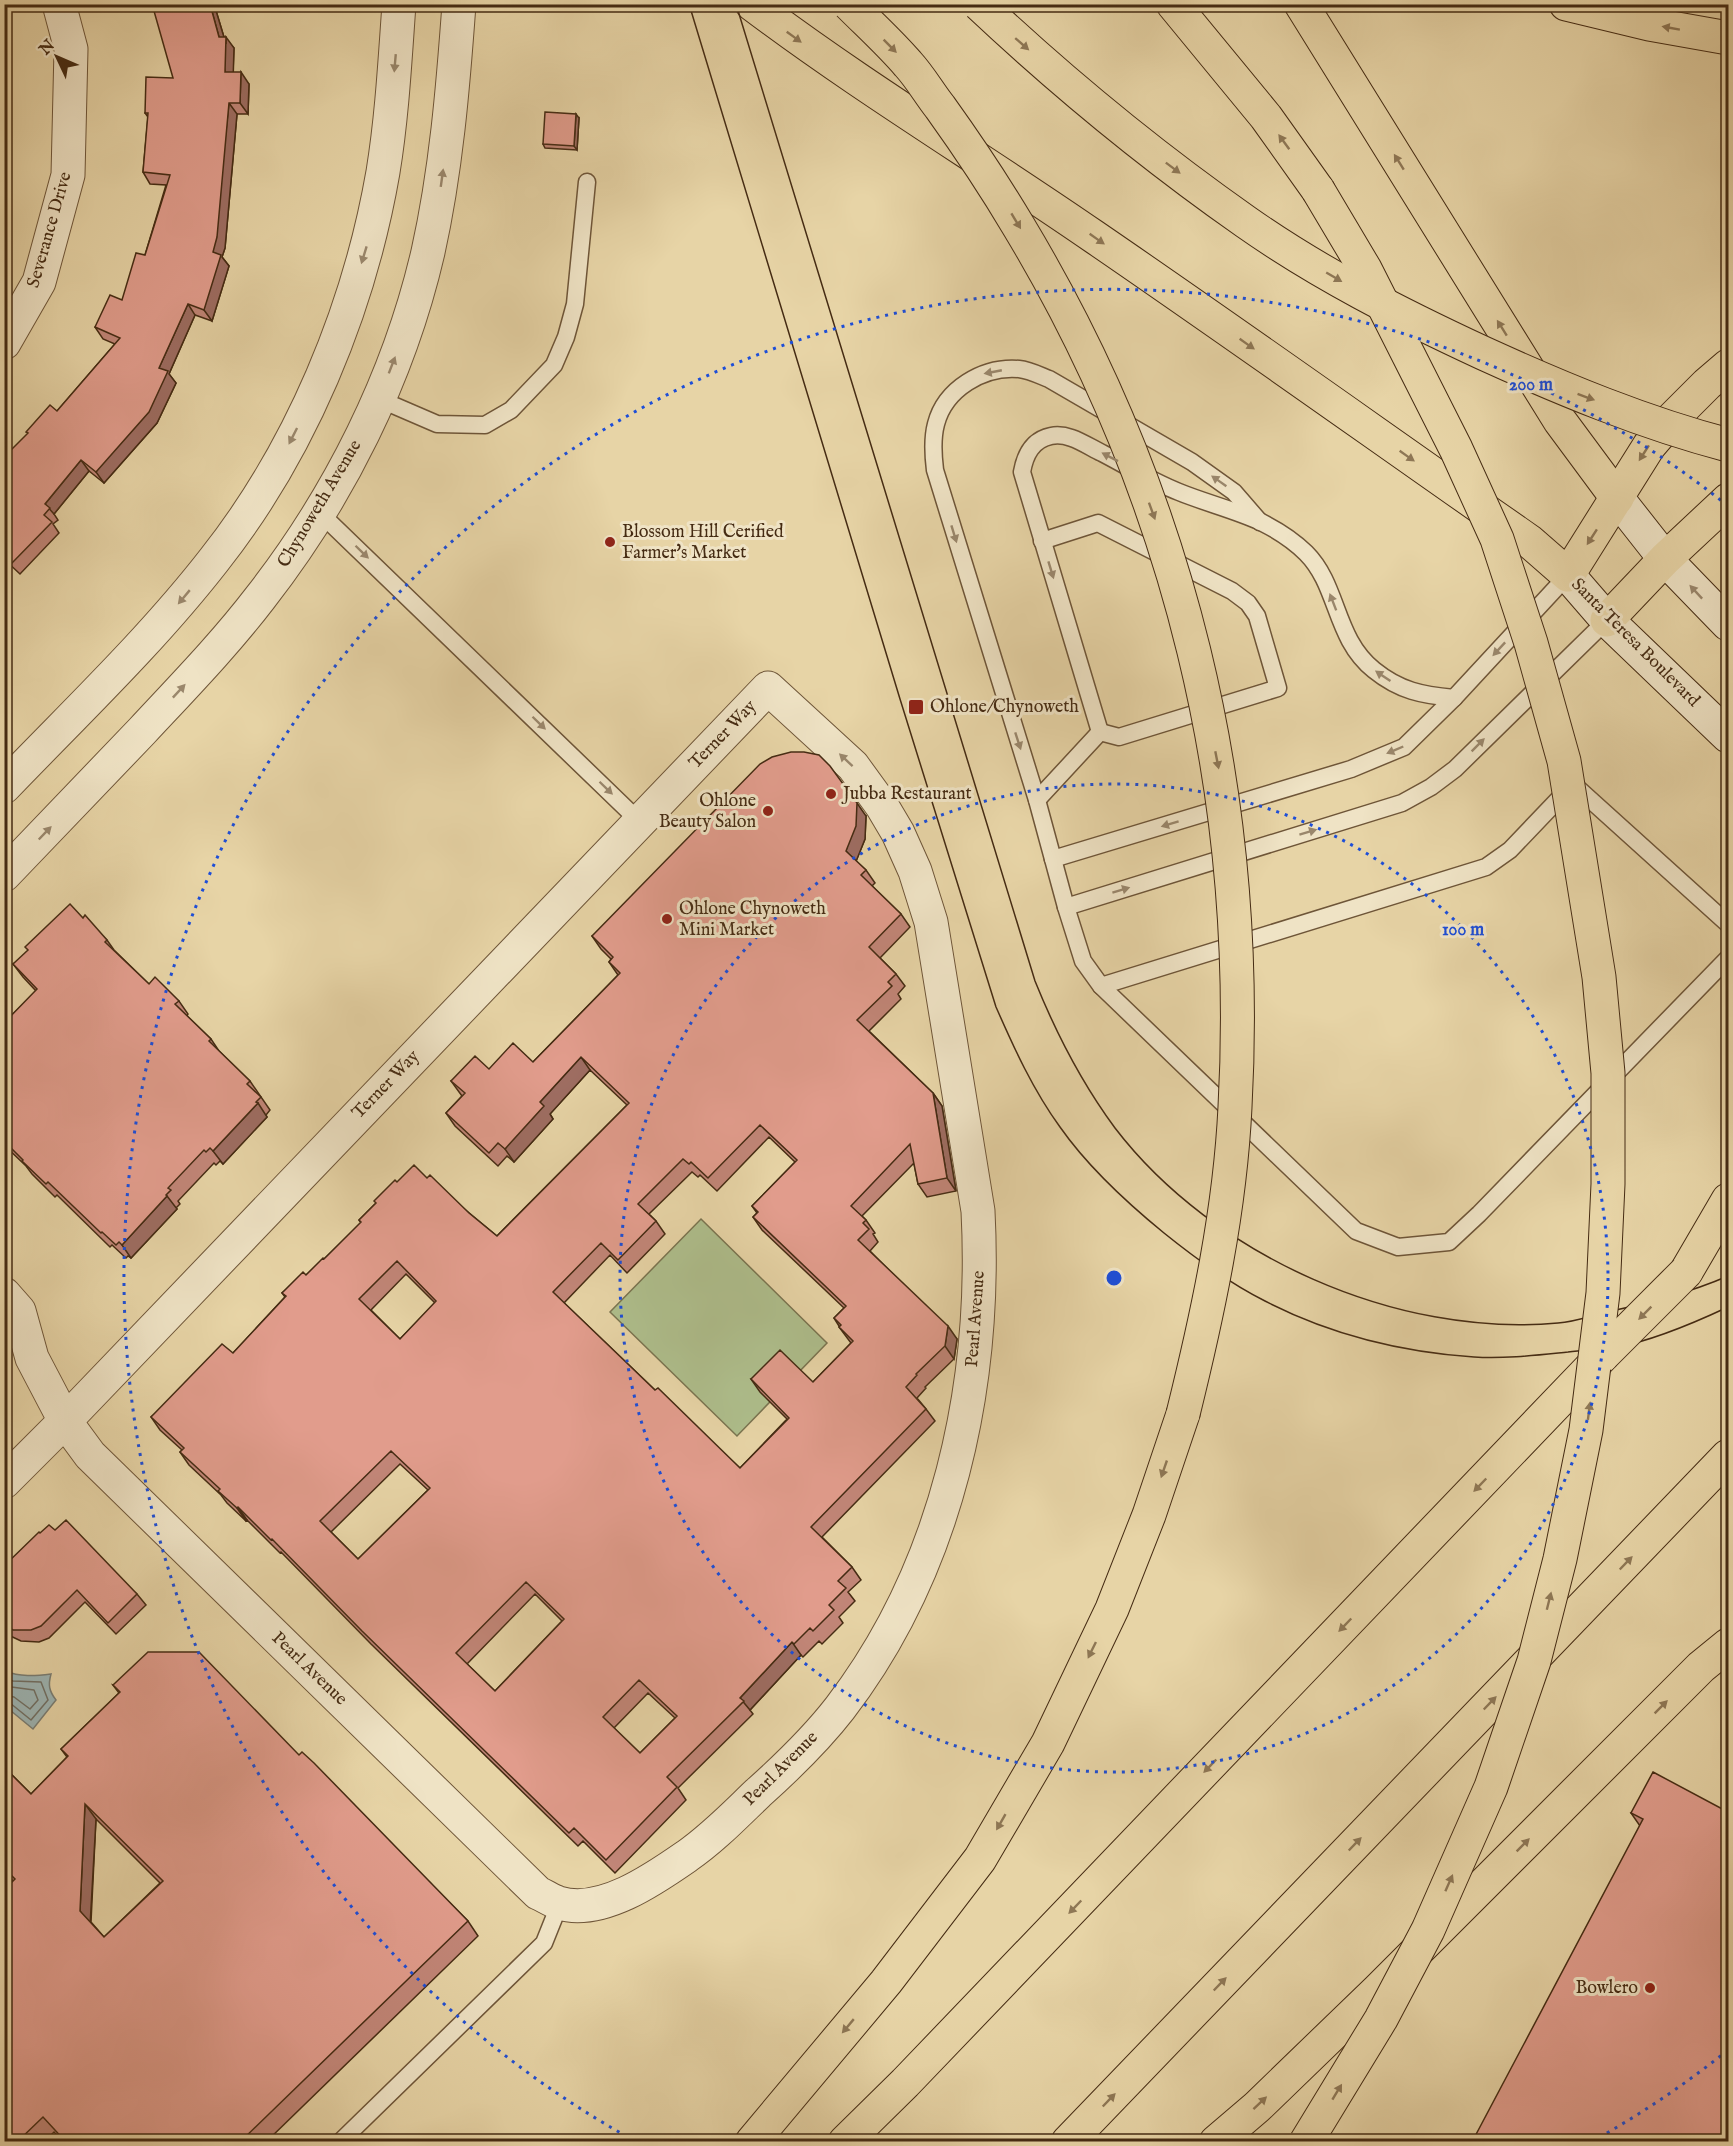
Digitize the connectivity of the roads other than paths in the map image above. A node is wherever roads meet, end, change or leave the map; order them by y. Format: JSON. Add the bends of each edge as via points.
{"nodes":[{"id":1,"x":59,"y":4,"type":"edge"},
{"id":2,"x":399,"y":4,"type":"edge"},
{"id":3,"x":459,"y":4,"type":"edge"},
{"id":4,"x":752,"y":4,"type":"edge"},
{"id":5,"x":849,"y":4,"type":"edge"},
{"id":6,"x":979,"y":4,"type":"edge"},
{"id":7,"x":1173,"y":4,"type":"edge"},
{"id":8,"x":1301,"y":4,"type":"edge"},
{"id":9,"x":1566,"y":4,"type":"edge"},
{"id":10,"x":1728,"y":38,"type":"edge"},
{"id":11,"x":587,"y":182,"type":"dead end"},
{"id":12,"x":4,"y":343,"type":"edge"},
{"id":13,"x":1728,"y":366,"type":"edge"},
{"id":14,"x":379,"y":399,"type":"junction"},
{"id":15,"x":1728,"y":445,"type":"edge"},
{"id":16,"x":1617,"y":498,"type":"junction"},
{"id":17,"x":1728,"y":500,"type":"edge"},
{"id":18,"x":320,"y":512,"type":"junction"},
{"id":19,"x":1260,"y":522,"type":"junction"},
{"id":20,"x":1042,"y":541,"type":"junction"},
{"id":21,"x":1665,"y":559,"type":"junction"},
{"id":22,"x":1568,"y":575,"type":"junction"},
{"id":23,"x":1606,"y":620,"type":"junction"},
{"id":24,"x":1728,"y":624,"type":"edge"},
{"id":25,"x":768,"y":688,"type":"joint"},
{"id":26,"x":1454,"y":698,"type":"junction"},
{"id":27,"x":1100,"y":732,"type":"junction"},
{"id":28,"x":1728,"y":736,"type":"edge"},
{"id":29,"x":4,"y":787,"type":"edge"},
{"id":30,"x":1037,"y":800,"type":"junction"},
{"id":31,"x":639,"y":821,"type":"junction"},
{"id":32,"x":1053,"y":859,"type":"junction"},
{"id":33,"x":4,"y":875,"type":"edge"},
{"id":34,"x":1066,"y":907,"type":"junction"},
{"id":35,"x":1728,"y":924,"type":"edge"},
{"id":36,"x":1728,"y":958,"type":"edge"},
{"id":37,"x":1101,"y":986,"type":"junction"},
{"id":38,"x":1728,"y":1200,"type":"edge"},
{"id":39,"x":1728,"y":1227,"type":"edge"},
{"id":40,"x":1686,"y":1272,"type":"junction"},
{"id":41,"x":4,"y":1294,"type":"edge"},
{"id":42,"x":18,"y":1353,"type":"edge"},
{"id":43,"x":65,"y":1421,"type":"junction"},
{"id":44,"x":1728,"y":1456,"type":"edge"},
{"id":45,"x":4,"y":1482,"type":"edge"},
{"id":46,"x":1728,"y":1645,"type":"edge"},
{"id":47,"x":560,"y":1903,"type":"junction"},
{"id":48,"x":340,"y":2142,"type":"edge"},
{"id":49,"x":752,"y":2142,"type":"edge"},
{"id":50,"x":845,"y":2142,"type":"edge"},
{"id":51,"x":1068,"y":2142,"type":"edge"},
{"id":52,"x":1216,"y":2142,"type":"edge"},
{"id":53,"x":1306,"y":2142,"type":"edge"}],
"edges":[{"from":1,"to":12,"type":"street","name":"Severance Drive","via":[[71,49],[68,175],[39,282]]},
{"from":2,"to":29,"type":"street","one_way":true,"via":[[383,171],[368,241],[322,376],[291,440],[257,499],[215,559],[171,612]]},
{"from":14,"to":3,"type":"street","name":"Chynoweth Avenue","one_way":true,"via":[[407,325],[440,191]]},
{"from":4,"to":22,"type":"highway","one_way":true,"via":[[838,67],[1092,235],[1529,541]]},
{"from":5,"to":49,"type":"highway","one_way":true,"bridge":true,"via":[[909,64],[982,166],[1042,266],[1089,354],[1128,445],[1174,572],[1202,681],[1223,795],[1234,897],[1238,1028],[1235,1109],[1224,1213],[1205,1326],[1183,1414],[1112,1609],[1048,1743],[980,1859],[886,1982]]},
{"from":6,"to":15,"type":"highway","one_way":true,"bridge":true,"via":[[1101,112],[1246,222],[1305,260],[1371,298],[1511,366],[1580,396]]},
{"from":53,"to":7,"type":"highway","one_way":true,"bridge":true,"via":[[1381,2019],[1428,1930],[1491,1787],[1534,1661],[1586,1430],[1604,1293],[1608,1073],[1599,977],[1564,761],[1497,539],[1365,269],[1318,190],[1266,117]]},
{"from":16,"to":8,"type":"highway","one_way":true,"via":[[1560,422]]},
{"from":10,"to":9,"type":"highway","one_way":true},
{"from":11,"to":14,"type":"lane","via":[[575,304],[566,337],[554,365],[511,410],[485,425],[437,424]]},
{"from":13,"to":16,"type":"highway","one_way":true,"via":[[1649,446]]},
{"from":14,"to":18,"type":"street","name":"Chynoweth Avenue"},
{"from":16,"to":21,"type":"street"},
{"from":16,"to":22,"type":"highway","one_way":true},
{"from":17,"to":21,"type":"highway"},
{"from":18,"to":31,"type":"lane","one_way":true},
{"from":33,"to":18,"type":"street","name":"Chynoweth Avenue","one_way":true,"via":[[213,654],[260,598]]},
{"from":19,"to":20,"type":"lane","one_way":true,"via":[[1177,491],[1072,438],[1052,436],[1030,449],[1022,472]]},
{"from":26,"to":19,"type":"lane","one_way":true,"via":[[1420,694],[1396,685],[1357,655],[1322,576],[1307,554]]},
{"from":19,"to":30,"type":"lane","one_way":true,"via":[[1234,492],[1192,462],[1033,372],[1018,369],[983,373],[952,395],[936,423],[932,445],[935,470]]},
{"from":20,"to":27,"type":"lane","one_way":true},
{"from":20,"to":27,"type":"lane","via":[[1098,523],[1232,591],[1257,616],[1278,688],[1119,737]]},
{"from":21,"to":23,"type":"highway"},
{"from":24,"to":21,"type":"street","one_way":true},
{"from":22,"to":23,"type":"street","name":"Santa Teresa Boulevard"},
{"from":22,"to":26,"type":"lane","one_way":true},
{"from":23,"to":28,"type":"street","name":"Santa Teresa Boulevard"},
{"from":34,"to":23,"type":"lane","one_way":true,"via":[[1402,803],[1455,769]]},
{"from":25,"to":31,"type":"street","name":"Terner Way"},
{"from":47,"to":25,"type":"street","name":"Pearl Avenue","one_way":true,"via":[[585,1906],[610,1900],[658,1876],[703,1845],[790,1763],[839,1709],[903,1606],[930,1543],[962,1439],[980,1306],[978,1211],[931,922],[915,870],[882,806],[853,766]]},
{"from":26,"to":32,"type":"lane","one_way":true,"via":[[1404,747],[1351,769]]},
{"from":27,"to":30,"type":"lane"},
{"from":30,"to":32,"type":"lane"},
{"from":31,"to":43,"type":"street","name":"Terner Way"},
{"from":32,"to":34,"type":"lane"},
{"from":34,"to":37,"type":"lane","via":[[1083,961]]},
{"from":35,"to":37,"type":"lane","via":[[1573,784],[1510,850],[1486,867]]},
{"from":36,"to":37,"type":"lane","via":[[1449,1242],[1398,1247],[1356,1231]]},
{"from":38,"to":40,"type":"highway"},
{"from":39,"to":40,"type":"highway"},
{"from":40,"to":50,"type":"highway","one_way":true,"bridge":true},
{"from":41,"to":42,"type":"street","name":"Pearl Avenue","via":[[18,1311]]},
{"from":42,"to":43,"type":"street","name":"Pearl Avenue"},
{"from":43,"to":45,"type":"street","name":"Terner Way"},
{"from":43,"to":47,"type":"street","name":"Pearl Avenue","via":[[98,1463],[538,1893]]},
{"from":51,"to":44,"type":"highway","one_way":true},
{"from":52,"to":46,"type":"highway","one_way":true,"via":[[1378,1990],[1692,1675]]},
{"from":47,"to":48,"type":"lane","via":[[544,1943]]}]}
